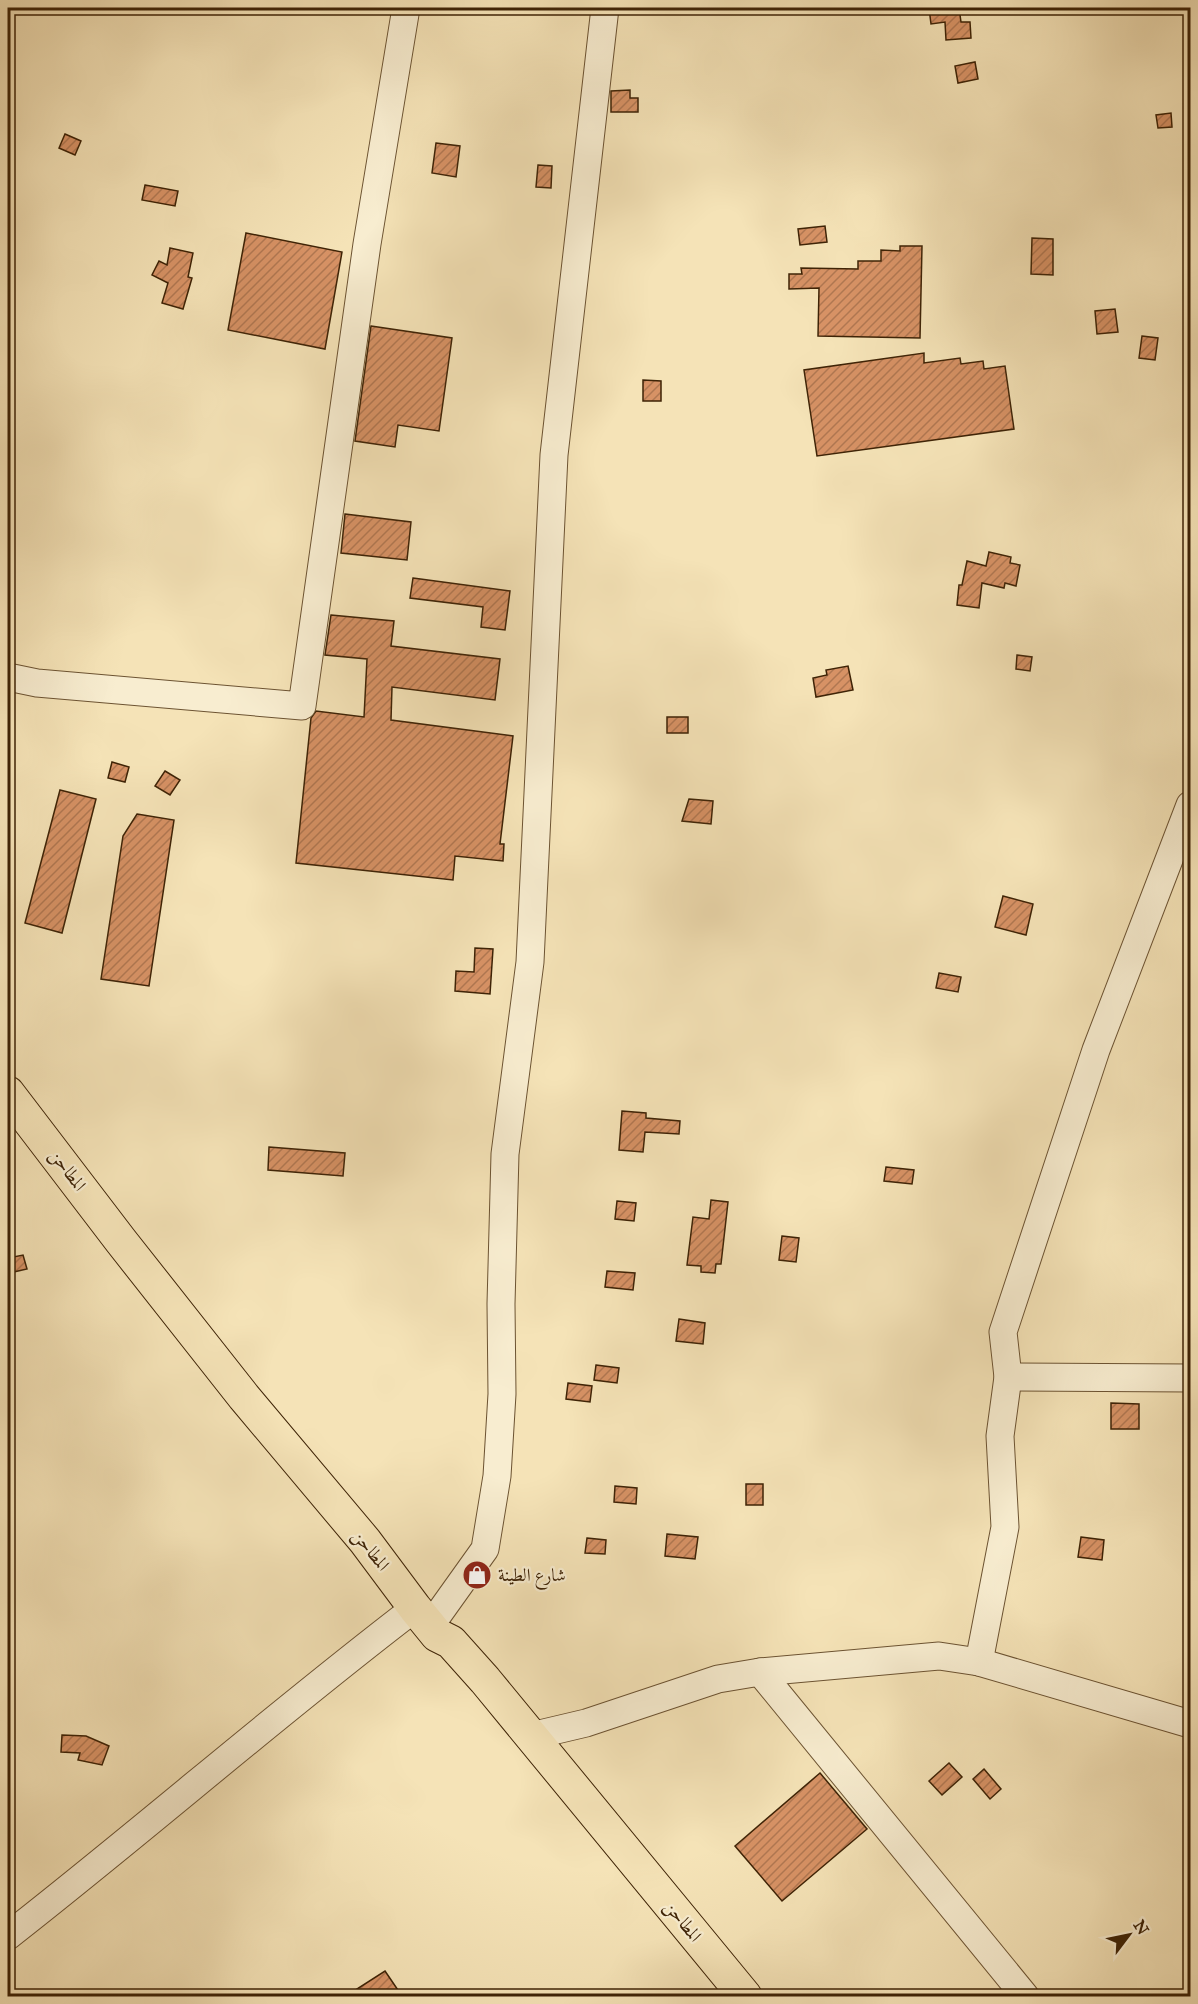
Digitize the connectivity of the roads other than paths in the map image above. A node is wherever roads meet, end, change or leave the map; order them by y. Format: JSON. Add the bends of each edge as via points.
{"nodes":[{"id":1,"x":406,"y":8,"type":"edge"},
{"id":2,"x":605,"y":8,"type":"edge"},
{"id":3,"x":8,"y":677,"type":"edge"},
{"id":4,"x":1191,"y":805,"type":"edge"},
{"id":5,"x":8,"y":1093,"type":"edge"},
{"id":6,"x":1008,"y":1377,"type":"junction"},
{"id":7,"x":1191,"y":1378,"type":"edge"},
{"id":8,"x":422,"y":1617,"type":"junction"},
{"id":9,"x":979,"y":1662,"type":"junction"},
{"id":10,"x":760,"y":1672,"type":"junction"},
{"id":11,"x":1191,"y":1724,"type":"edge"},
{"id":12,"x":531,"y":1736,"type":"junction"},
{"id":13,"x":8,"y":1936,"type":"edge"},
{"id":14,"x":745,"y":1996,"type":"edge"},
{"id":15,"x":1025,"y":1996,"type":"edge"}],
"edges":[{"from":1,"to":3,"type":"street","via":[[367,244],[302,706]]},
{"from":2,"to":8,"type":"street","via":[[554,455],[530,962],[505,1154],[497,1476],[485,1549]]},
{"from":4,"to":6,"type":"street","via":[[1095,1050],[1003,1332]]},
{"from":5,"to":8,"type":"main road","name":"المطاحن","via":[[244,1397],[365,1541]]},
{"from":6,"to":7,"type":"street"},
{"from":6,"to":9,"type":"street","via":[[1000,1436],[1005,1527]]},
{"from":8,"to":12,"type":"main road","name":"المطاحن","via":[[437,1635],[451,1642]]},
{"from":8,"to":13,"type":"street","via":[[316,1684]]},
{"from":9,"to":10,"type":"street","via":[[939,1656]]},
{"from":9,"to":11,"type":"street"},
{"from":10,"to":12,"type":"street","via":[[718,1679],[586,1723]]},
{"from":10,"to":15,"type":"street"},
{"from":12,"to":14,"type":"main road","name":"المطاحن"}]}
